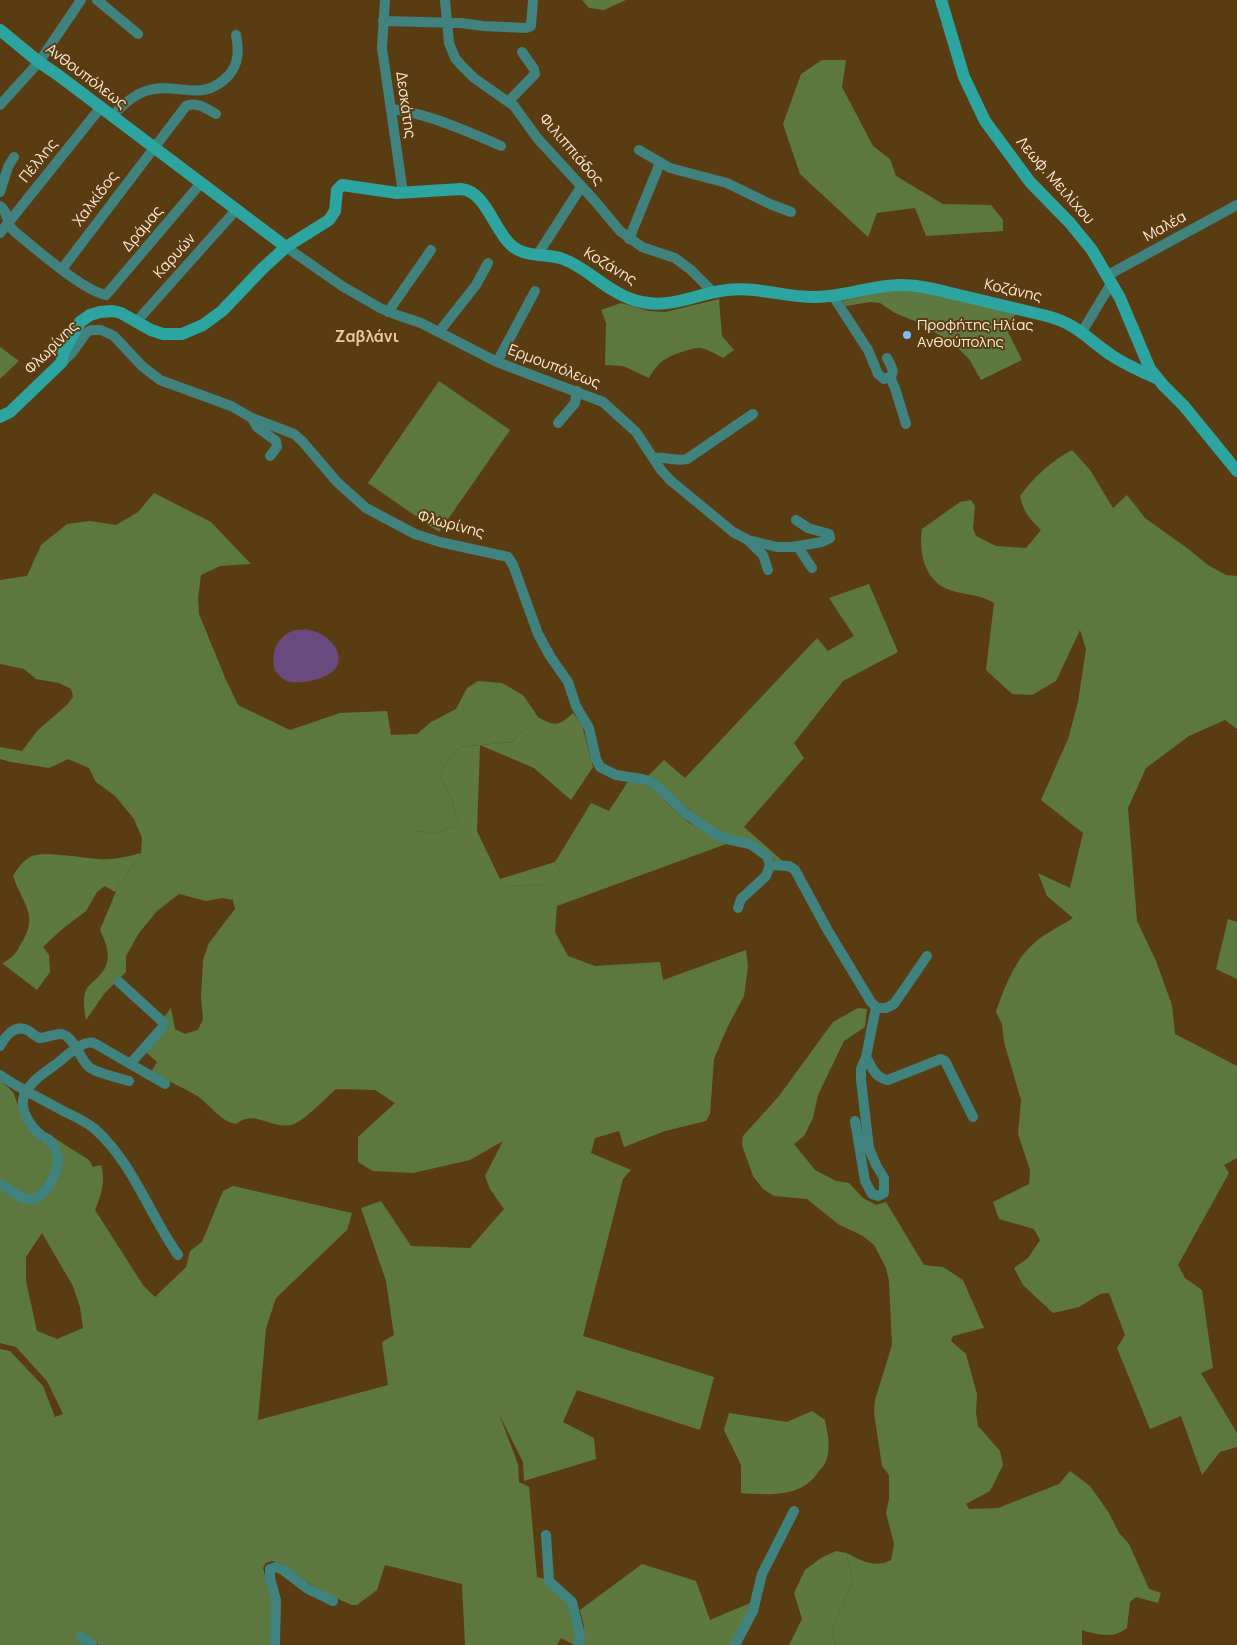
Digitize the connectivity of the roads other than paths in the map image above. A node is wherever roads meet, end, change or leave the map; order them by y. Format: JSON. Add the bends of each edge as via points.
{"nodes":[{"id":1,"x":81,"y":0,"type":"edge"},
{"id":2,"x":97,"y":0,"type":"edge"},
{"id":3,"x":385,"y":0,"type":"edge"},
{"id":4,"x":445,"y":0,"type":"edge"},
{"id":5,"x":533,"y":0,"type":"edge"},
{"id":6,"x":941,"y":0,"type":"edge"},
{"id":7,"x":382,"y":21,"type":"junction"},
{"id":8,"x":446,"y":23,"type":"junction"},
{"id":9,"x":1,"y":32,"type":"edge"},
{"id":10,"x":138,"y":34,"type":"dead end"},
{"id":11,"x":236,"y":35,"type":"dead end"},
{"id":12,"x":522,"y":52,"type":"dead end"},
{"id":13,"x":39,"y":62,"type":"junction"},
{"id":14,"x":508,"y":102,"type":"junction"},
{"id":15,"x":0,"y":105,"type":"edge"},
{"id":16,"x":101,"y":107,"type":"junction"},
{"id":17,"x":391,"y":109,"type":"junction"},
{"id":18,"x":216,"y":114,"type":"dead end"},
{"id":19,"x":112,"y":116,"type":"junction"},
{"id":20,"x":501,"y":146,"type":"dead end"},
{"id":21,"x":154,"y":148,"type":"junction"},
{"id":22,"x":639,"y":150,"type":"dead end"},
{"id":23,"x":14,"y":157,"type":"dead end"},
{"id":24,"x":660,"y":163,"type":"junction"},
{"id":25,"x":201,"y":183,"type":"junction"},
{"id":26,"x":581,"y":187,"type":"junction"},
{"id":27,"x":0,"y":192,"type":"edge"},
{"id":28,"x":403,"y":193,"type":"junction"},
{"id":29,"x":1237,"y":205,"type":"edge"},
{"id":30,"x":0,"y":206,"type":"edge"},
{"id":31,"x":236,"y":210,"type":"junction"},
{"id":32,"x":791,"y":212,"type":"dead end"},
{"id":33,"x":8,"y":223,"type":"junction"},
{"id":34,"x":0,"y":233,"type":"edge"},
{"id":35,"x":630,"y":239,"type":"junction"},
{"id":36,"x":286,"y":247,"type":"junction"},
{"id":37,"x":431,"y":250,"type":"dead end"},
{"id":38,"x":538,"y":254,"type":"junction"},
{"id":39,"x":488,"y":263,"type":"dead end"},
{"id":40,"x":62,"y":269,"type":"junction"},
{"id":41,"x":1110,"y":279,"type":"junction"},
{"id":42,"x":534,"y":291,"type":"dead end"},
{"id":43,"x":713,"y":292,"type":"junction"},
{"id":44,"x":833,"y":296,"type":"junction"},
{"id":45,"x":388,"y":312,"type":"junction"},
{"id":46,"x":136,"y":322,"type":"junction"},
{"id":47,"x":439,"y":332,"type":"junction"},
{"id":48,"x":1082,"y":332,"type":"junction"},
{"id":49,"x":887,"y":358,"type":"dead end"},
{"id":50,"x":62,"y":362,"type":"junction"},
{"id":51,"x":498,"y":362,"type":"junction"},
{"id":52,"x":890,"y":377,"type":"junction"},
{"id":53,"x":1156,"y":378,"type":"junction"},
{"id":54,"x":577,"y":391,"type":"junction"},
{"id":55,"x":753,"y":414,"type":"dead end"},
{"id":56,"x":0,"y":417,"type":"edge"},
{"id":57,"x":252,"y":418,"type":"junction"},
{"id":58,"x":558,"y":423,"type":"dead end"},
{"id":59,"x":906,"y":424,"type":"dead end"},
{"id":60,"x":270,"y":456,"type":"dead end"},
{"id":61,"x":654,"y":458,"type":"junction"},
{"id":62,"x":1237,"y":471,"type":"edge"},
{"id":63,"x":796,"y":520,"type":"dead end"},
{"id":64,"x":748,"y":540,"type":"junction"},
{"id":65,"x":798,"y":547,"type":"junction"},
{"id":66,"x":812,"y":568,"type":"dead end"},
{"id":67,"x":768,"y":570,"type":"dead end"},
{"id":68,"x":770,"y":866,"type":"junction"},
{"id":69,"x":738,"y":908,"type":"dead end"},
{"id":70,"x":927,"y":956,"type":"dead end"},
{"id":71,"x":119,"y":982,"type":"dead end"},
{"id":72,"x":876,"y":1007,"type":"junction"},
{"id":73,"x":0,"y":1046,"type":"edge"},
{"id":74,"x":77,"y":1049,"type":"junction"},
{"id":75,"x":866,"y":1057,"type":"junction"},
{"id":76,"x":130,"y":1064,"type":"junction"},
{"id":77,"x":0,"y":1075,"type":"edge"},
{"id":78,"x":129,"y":1082,"type":"dead end"},
{"id":79,"x":165,"y":1084,"type":"dead end"},
{"id":80,"x":26,"y":1090,"type":"junction"},
{"id":81,"x":973,"y":1117,"type":"dead end"},
{"id":82,"x":855,"y":1121,"type":"dead end"},
{"id":83,"x":0,"y":1184,"type":"edge"},
{"id":84,"x":178,"y":1254,"type":"dead end"},
{"id":85,"x":794,"y":1511,"type":"dead end"},
{"id":86,"x":546,"y":1534,"type":"dead end"},
{"id":87,"x":333,"y":1601,"type":"dead end"},
{"id":88,"x":81,"y":1637,"type":"dead end"},
{"id":89,"x":92,"y":1645,"type":"edge"},
{"id":90,"x":275,"y":1645,"type":"edge"},
{"id":91,"x":578,"y":1645,"type":"edge"},
{"id":92,"x":734,"y":1645,"type":"edge"}],
"edges":[{"from":1,"to":13,"type":"street"},
{"from":2,"to":10,"type":"street"},
{"from":3,"to":7,"type":"street","name":"Δεσκάτης"},
{"from":4,"to":8,"type":"street","name":"Φιλιππιάδος"},
{"from":5,"to":8,"type":"street","via":[[531,26],[526,28]]},
{"from":6,"to":41,"type":"street","name":"Λεωφ. Μειλίχου","via":[[964,77],[985,121],[1030,182],[1081,236]]},
{"from":7,"to":8,"type":"street"},
{"from":7,"to":17,"type":"street","name":"Δεσκάτης","via":[[382,48]]},
{"from":8,"to":14,"type":"street","name":"Φιλιππιάδος","via":[[450,48],[458,61],[474,78]]},
{"from":9,"to":13,"type":"street","name":"Ανθουπόλεως"},
{"from":11,"to":19,"type":"street","via":[[238,54],[235,65],[228,76],[214,87],[202,91],[149,90],[126,102]]},
{"from":12,"to":14,"type":"street","via":[[535,74]]},
{"from":13,"to":15,"type":"street"},
{"from":13,"to":16,"type":"street","name":"Ανθουπόλεως"},
{"from":14,"to":26,"type":"street","name":"Φιλιππιάδος"},
{"from":16,"to":19,"type":"street","name":"Ανθουπόλεως"},
{"from":16,"to":33,"type":"street","name":"Πέλλης"},
{"from":17,"to":20,"type":"street","via":[[447,124]]},
{"from":17,"to":28,"type":"street","name":"Δεσκάτης"},
{"from":18,"to":21,"type":"street","via":[[200,106],[187,105]]},
{"from":19,"to":21,"type":"street","name":"Ανθουπόλεως"},
{"from":21,"to":25,"type":"street","name":"Ανθουπόλεως"},
{"from":21,"to":40,"type":"street","name":"Χαλκίδος"},
{"from":22,"to":24,"type":"street"},
{"from":23,"to":27,"type":"street","via":[[8,164]]},
{"from":24,"to":32,"type":"street","via":[[727,183]]},
{"from":24,"to":35,"type":"street"},
{"from":25,"to":31,"type":"street","name":"Ανθουπόλεως"},
{"from":25,"to":40,"type":"street","name":"Δράμας","via":[[107,295]]},
{"from":26,"to":35,"type":"street","name":"Φιλιππιάδος"},
{"from":26,"to":38,"type":"street"},
{"from":28,"to":36,"type":"street","name":"Κοζάνης","via":[[342,185],[337,192],[332,217]]},
{"from":28,"to":38,"type":"street","name":"Κοζάνης","via":[[468,190],[480,200],[511,245],[523,252]]},
{"from":29,"to":41,"type":"street","name":"Μαλέα"},
{"from":30,"to":33,"type":"street","via":[[5,210]]},
{"from":31,"to":36,"type":"street","name":"Ανθουπόλεως"},
{"from":31,"to":46,"type":"street","name":"Καρυών"},
{"from":33,"to":34,"type":"street","name":"Πέλλης"},
{"from":33,"to":40,"type":"street"},
{"from":35,"to":43,"type":"street","name":"Φιλιππιάδος","via":[[675,258]]},
{"from":36,"to":45,"type":"street","name":"Ερμουπόλεως","via":[[352,293]]},
{"from":36,"to":46,"type":"street","name":"Κοζάνης","via":[[203,326],[182,334],[163,334]]},
{"from":37,"to":45,"type":"street"},
{"from":38,"to":43,"type":"street","name":"Κοζάνης","via":[[573,263],[613,291],[636,301],[670,303]]},
{"from":39,"to":47,"type":"street","via":[[476,285]]},
{"from":41,"to":48,"type":"street"},
{"from":41,"to":53,"type":"street","name":"Λεωφ. Μειλίχου"},
{"from":42,"to":51,"type":"street"},
{"from":43,"to":44,"type":"street","name":"Κοζάνης","via":[[739,290]]},
{"from":44,"to":48,"type":"street","name":"Κοζάνης","via":[[892,285],[915,286],[1047,316],[1065,321]]},
{"from":44,"to":52,"type":"street","via":[[868,350],[878,375],[884,379]]},
{"from":45,"to":47,"type":"street","name":"Ερμουπόλεως"},
{"from":46,"to":50,"type":"street","name":"Κοζάνης","via":[[113,311],[90,315],[76,329]]},
{"from":47,"to":51,"type":"street","name":"Ερμουπόλεως"},
{"from":48,"to":53,"type":"street","name":"Κοζάνης","via":[[1115,358]]},
{"from":49,"to":52,"type":"street","via":[[893,371]]},
{"from":50,"to":56,"type":"street","name":"Φλωρίνης","via":[[10,412]]},
{"from":50,"to":57,"type":"street","name":"Φλωρίνης","via":[[87,332],[105,331],[117,338],[142,366],[160,380],[231,406]]},
{"from":51,"to":54,"type":"street","name":"Ερμουπόλεως"},
{"from":52,"to":59,"type":"street"},
{"from":53,"to":62,"type":"street","name":"Κοζάνης","via":[[1184,406]]},
{"from":54,"to":58,"type":"street","via":[[575,403]]},
{"from":54,"to":61,"type":"street","name":"Ερμουπόλεως","via":[[611,408],[636,432]]},
{"from":55,"to":61,"type":"street","via":[[690,458]]},
{"from":57,"to":60,"type":"street","via":[[256,427],[276,441],[276,448]]},
{"from":57,"to":68,"type":"street","name":"Φλωρίνης","via":[[297,435],[337,482],[366,508],[415,534],[508,557],[532,621],[568,682],[588,728],[598,765],[612,774],[652,783],[685,813],[719,836],[750,844],[759,850],[767,856]]},
{"from":61,"to":64,"type":"street","name":"Ερμουπόλεως","via":[[661,470],[685,494]]},
{"from":63,"to":65,"type":"street","name":"Ερμουπόλεως","via":[[808,528],[830,534],[828,540]]},
{"from":64,"to":65,"type":"street","name":"Ερμουπόλεως","via":[[777,547]]},
{"from":64,"to":67,"type":"street","via":[[763,555]]},
{"from":65,"to":66,"type":"street"},
{"from":68,"to":69,"type":"street","via":[[766,876],[742,899]]},
{"from":68,"to":72,"type":"street","via":[[789,866],[794,870]]},
{"from":70,"to":72,"type":"street","via":[[894,1004]]},
{"from":71,"to":76,"type":"street","via":[[164,1023]]},
{"from":72,"to":75,"type":"street"},
{"from":73,"to":74,"type":"street","via":[[12,1031],[20,1028],[39,1038],[64,1035]]},
{"from":74,"to":76,"type":"street","via":[[91,1042]]},
{"from":74,"to":78,"type":"street","via":[[91,1069]]},
{"from":74,"to":80,"type":"street"},
{"from":75,"to":81,"type":"street","via":[[877,1076],[888,1080],[945,1060]]},
{"from":75,"to":82,"type":"street","via":[[861,1080],[869,1148],[885,1187],[884,1193],[878,1196],[872,1194],[865,1182]]},
{"from":76,"to":79,"type":"street"},
{"from":77,"to":80,"type":"street"},
{"from":80,"to":83,"type":"street","via":[[22,1102],[24,1113],[41,1136],[50,1140],[57,1154],[57,1170],[50,1184],[36,1199],[26,1200]]},
{"from":80,"to":84,"type":"street","via":[[89,1125],[107,1142],[137,1184]]},
{"from":85,"to":92,"type":"street","via":[[762,1574],[753,1611]]},
{"from":86,"to":91,"type":"street","via":[[549,1581],[572,1602],[580,1635]]},
{"from":87,"to":90,"type":"street","via":[[308,1589],[282,1570],[270,1569],[276,1605]]},
{"from":88,"to":89,"type":"street"}]}
